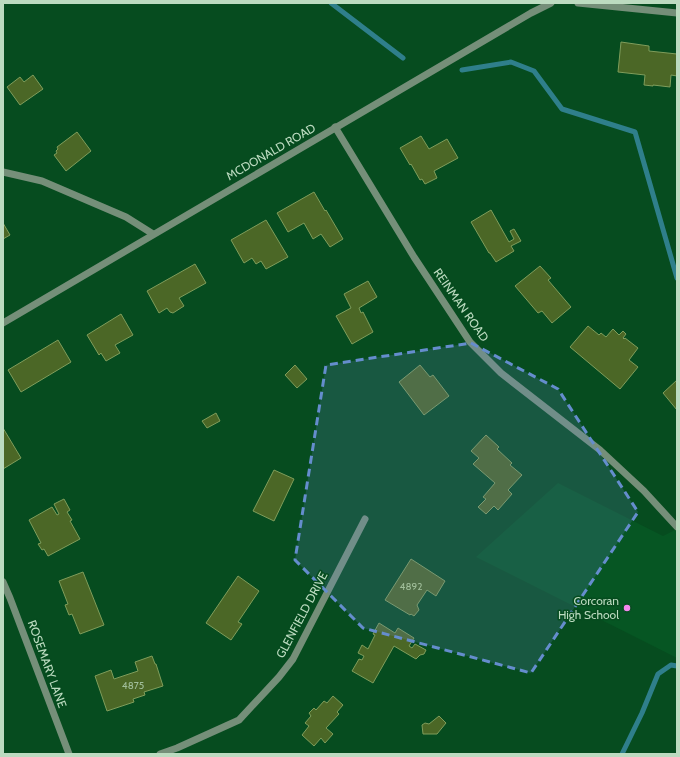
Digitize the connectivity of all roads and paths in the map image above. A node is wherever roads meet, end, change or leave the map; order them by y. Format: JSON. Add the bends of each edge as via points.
{"nodes":[{"id":1,"x":551,"y":3,"type":"edge"},
{"id":2,"x":578,"y":3,"type":"edge"},
{"id":3,"x":677,"y":13,"type":"edge"},
{"id":4,"x":335,"y":127,"type":"junction"},
{"id":5,"x":3,"y":172,"type":"edge"},
{"id":6,"x":153,"y":234,"type":"junction"},
{"id":7,"x":3,"y":323,"type":"edge"},
{"id":8,"x":365,"y":519,"type":"dead end"},
{"id":9,"x":677,"y":527,"type":"edge"},
{"id":10,"x":3,"y":582,"type":"edge"},
{"id":11,"x":69,"y":754,"type":"edge"},
{"id":12,"x":160,"y":754,"type":"edge"}],
"edges":[{"from":1,"to":4,"type":"street","name":"MCDONALD ROAD"},
{"from":2,"to":3,"type":"street"},
{"from":4,"to":6,"type":"street","name":"MCDONALD ROAD"},
{"from":4,"to":9,"type":"street","name":"REINMAN ROAD","via":[[414,257],[470,342],[501,373],[600,450],[644,491]]},
{"from":5,"to":6,"type":"street","via":[[42,181],[126,217]]},
{"from":6,"to":7,"type":"street","name":"MCDONALD ROAD"},
{"from":8,"to":12,"type":"street","name":"GLENFIELD DRIVE","via":[[293,659],[279,677],[239,720]]},
{"from":10,"to":11,"type":"street","name":"ROSEMARY LANE"}]}
